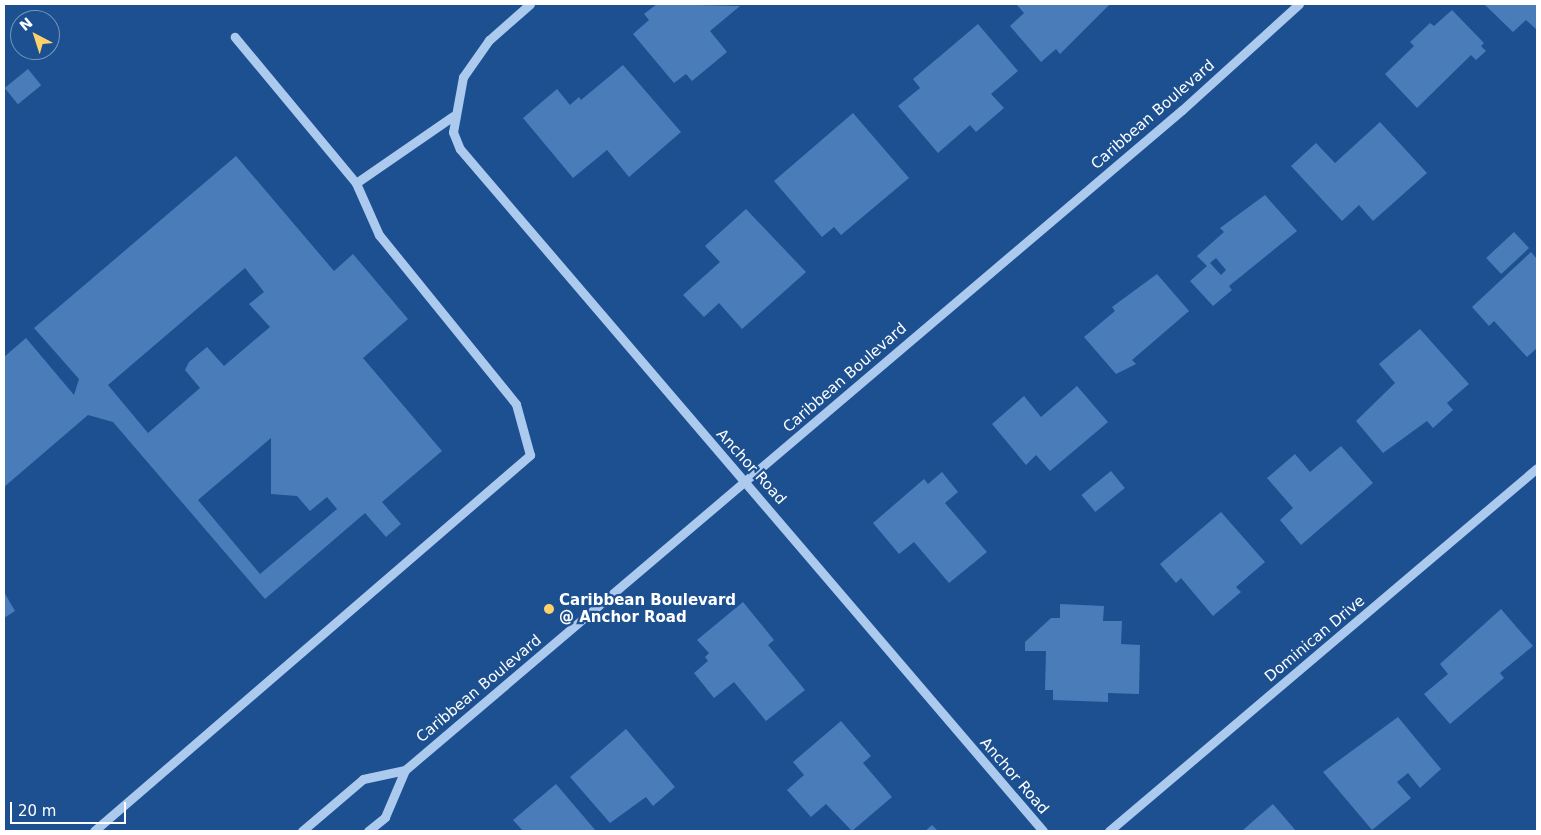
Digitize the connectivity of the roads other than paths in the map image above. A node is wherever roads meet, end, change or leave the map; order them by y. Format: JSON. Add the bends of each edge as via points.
{"nodes":[{"id":1,"x":530,"y":4,"type":"edge"},
{"id":2,"x":1299,"y":4,"type":"edge"},
{"id":3,"x":235,"y":37,"type":"dead end"},
{"id":4,"x":453,"y":116,"type":"junction"},
{"id":5,"x":356,"y":182,"type":"junction"},
{"id":6,"x":1537,"y":468,"type":"edge"},
{"id":7,"x":746,"y":482,"type":"junction"},
{"id":8,"x":405,"y":770,"type":"junction"},
{"id":9,"x":94,"y":831,"type":"edge"},
{"id":10,"x":302,"y":831,"type":"edge"},
{"id":11,"x":368,"y":831,"type":"edge"},
{"id":12,"x":1043,"y":831,"type":"edge"},
{"id":13,"x":1110,"y":831,"type":"edge"}],
"edges":[{"from":1,"to":4,"type":"street","via":[[475,56],[463,77]]},
{"from":2,"to":7,"type":"street","name":"Caribbean Boulevard","via":[[1182,110]]},
{"from":3,"to":5,"type":"street"},
{"from":4,"to":5,"type":"street"},
{"from":4,"to":7,"type":"street","name":"Anchor Road","via":[[453,132],[469,161]]},
{"from":5,"to":9,"type":"street","via":[[379,235],[516,404],[530,455]]},
{"from":6,"to":13,"type":"street","name":"Dominican Drive"},
{"from":7,"to":8,"type":"street","name":"Caribbean Boulevard"},
{"from":7,"to":12,"type":"street","name":"Anchor Road"},
{"from":8,"to":10,"type":"street","name":"Caribbean Boulevard","via":[[363,779]]},
{"from":8,"to":11,"type":"street","name":"Caribbean Boulevard","via":[[384,818]]}]}
